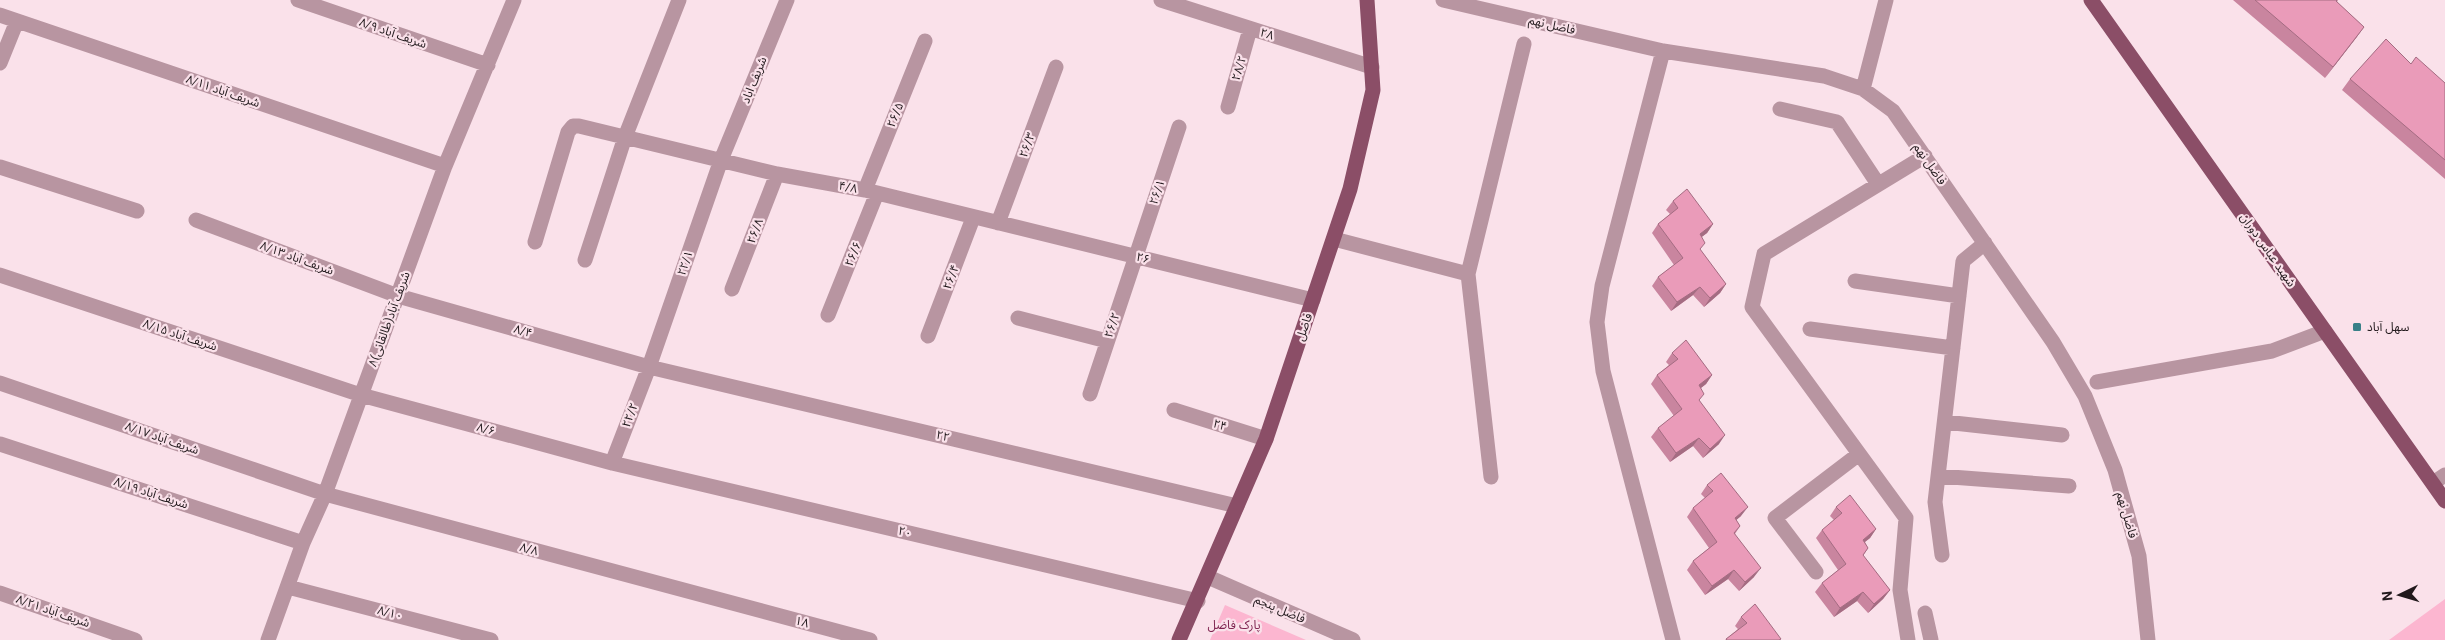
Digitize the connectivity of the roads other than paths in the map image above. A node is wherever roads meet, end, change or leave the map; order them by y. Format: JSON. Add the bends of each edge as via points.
{"nodes":[{"id":1,"x":298,"y":0,"type":"edge"},
{"id":2,"x":514,"y":0,"type":"edge"},
{"id":3,"x":679,"y":0,"type":"edge"},
{"id":4,"x":787,"y":0,"type":"edge"},
{"id":5,"x":1161,"y":0,"type":"edge"},
{"id":6,"x":1367,"y":0,"type":"edge"},
{"id":7,"x":1443,"y":0,"type":"edge"},
{"id":8,"x":1886,"y":0,"type":"edge"},
{"id":9,"x":2091,"y":0,"type":"edge"},
{"id":10,"x":1202,"y":6,"type":"edge"},
{"id":11,"x":0,"y":15,"type":"edge"},
{"id":12,"x":17,"y":21,"type":"junction"},
{"id":13,"x":1250,"y":29,"type":"junction"},
{"id":14,"x":925,"y":41,"type":"dead end"},
{"id":15,"x":1524,"y":44,"type":"dead end"},
{"id":16,"x":1663,"y":51,"type":"junction"},
{"id":17,"x":0,"y":63,"type":"edge"},
{"id":18,"x":488,"y":65,"type":"junction"},
{"id":19,"x":1056,"y":67,"type":"dead end"},
{"id":20,"x":1372,"y":67,"type":"junction"},
{"id":21,"x":1863,"y":90,"type":"junction"},
{"id":22,"x":1228,"y":107,"type":"dead end"},
{"id":23,"x":1780,"y":109,"type":"dead end"},
{"id":24,"x":1178,"y":127,"type":"dead end"},
{"id":25,"x":625,"y":137,"type":"junction"},
{"id":26,"x":1925,"y":156,"type":"junction"},
{"id":27,"x":721,"y":160,"type":"junction"},
{"id":28,"x":445,"y":166,"type":"junction"},
{"id":29,"x":0,"y":167,"type":"edge"},
{"id":30,"x":777,"y":174,"type":"junction"},
{"id":31,"x":1878,"y":184,"type":"junction"},
{"id":32,"x":871,"y":191,"type":"junction"},
{"id":33,"x":137,"y":210,"type":"dead end"},
{"id":34,"x":973,"y":218,"type":"junction"},
{"id":35,"x":196,"y":220,"type":"dead end"},
{"id":36,"x":998,"y":223,"type":"junction"},
{"id":37,"x":1334,"y":239,"type":"junction"},
{"id":38,"x":535,"y":242,"type":"dead end"},
{"id":39,"x":1985,"y":243,"type":"junction"},
{"id":40,"x":1135,"y":256,"type":"junction"},
{"id":41,"x":586,"y":260,"type":"dead end"},
{"id":42,"x":1468,"y":274,"type":"junction"},
{"id":43,"x":0,"y":275,"type":"edge"},
{"id":44,"x":1856,"y":281,"type":"dead end"},
{"id":45,"x":732,"y":289,"type":"dead end"},
{"id":46,"x":398,"y":296,"type":"junction"},
{"id":47,"x":1958,"y":296,"type":"junction"},
{"id":48,"x":1313,"y":300,"type":"junction"},
{"id":49,"x":828,"y":315,"type":"dead end"},
{"id":50,"x":1018,"y":318,"type":"dead end"},
{"id":51,"x":1810,"y":329,"type":"dead end"},
{"id":52,"x":2325,"y":331,"type":"junction"},
{"id":53,"x":928,"y":336,"type":"dead end"},
{"id":54,"x":1107,"y":341,"type":"junction"},
{"id":55,"x":1953,"y":348,"type":"junction"},
{"id":56,"x":649,"y":367,"type":"junction"},
{"id":57,"x":2097,"y":382,"type":"dead end"},
{"id":58,"x":0,"y":383,"type":"edge"},
{"id":59,"x":1090,"y":394,"type":"dead end"},
{"id":60,"x":361,"y":396,"type":"junction"},
{"id":61,"x":1174,"y":410,"type":"dead end"},
{"id":62,"x":1945,"y":422,"type":"junction"},
{"id":63,"x":2062,"y":435,"type":"dead end"},
{"id":64,"x":1266,"y":439,"type":"junction"},
{"id":65,"x":0,"y":444,"type":"edge"},
{"id":66,"x":1859,"y":454,"type":"junction"},
{"id":67,"x":612,"y":463,"type":"junction"},
{"id":68,"x":1938,"y":476,"type":"junction"},
{"id":69,"x":1491,"y":477,"type":"dead end"},
{"id":70,"x":2439,"y":479,"type":"edge"},
{"id":71,"x":2069,"y":486,"type":"dead end"},
{"id":72,"x":325,"y":494,"type":"junction"},
{"id":73,"x":2445,"y":501,"type":"edge"},
{"id":74,"x":1237,"y":506,"type":"junction"},
{"id":75,"x":303,"y":543,"type":"junction"},
{"id":76,"x":1942,"y":555,"type":"dead end"},
{"id":77,"x":1816,"y":572,"type":"dead end"},
{"id":78,"x":1208,"y":577,"type":"junction"},
{"id":79,"x":288,"y":587,"type":"junction"},
{"id":80,"x":0,"y":593,"type":"edge"},
{"id":81,"x":1198,"y":601,"type":"junction"},
{"id":82,"x":733,"y":603,"type":"joint"},
{"id":83,"x":1925,"y":613,"type":"dead end"},
{"id":84,"x":135,"y":640,"type":"edge"},
{"id":85,"x":268,"y":640,"type":"edge"},
{"id":86,"x":491,"y":640,"type":"edge"},
{"id":87,"x":870,"y":640,"type":"edge"},
{"id":88,"x":1179,"y":640,"type":"edge"},
{"id":89,"x":1353,"y":640,"type":"edge"},
{"id":90,"x":1673,"y":640,"type":"edge"},
{"id":91,"x":1908,"y":640,"type":"edge"},
{"id":92,"x":1931,"y":640,"type":"edge"},
{"id":93,"x":2148,"y":640,"type":"edge"}],
"edges":[{"from":1,"to":18,"type":"street","name":"شریف آباد ۸/۹"},
{"from":2,"to":18,"type":"street","name":"۸شریف آباد(طالقانی)"},
{"from":3,"to":25,"type":"street"},
{"from":4,"to":27,"type":"street","name":"شریف اباد"},
{"from":5,"to":10,"type":"street","name":"۲۸"},
{"from":6,"to":20,"type":"main road","name":"فاضل"},
{"from":7,"to":16,"type":"street","name":"فاضل نهم"},
{"from":8,"to":21,"type":"street"},
{"from":9,"to":52,"type":"main road","name":"شهید عباس دوران"},
{"from":10,"to":13,"type":"street","name":"۲۸"},
{"from":11,"to":12,"type":"street","name":"شریف آباد ۸/۱۱"},
{"from":12,"to":17,"type":"street"},
{"from":12,"to":28,"type":"street","name":"شریف آباد ۸/۱۱"},
{"from":13,"to":20,"type":"street","name":"۲۸"},
{"from":13,"to":22,"type":"street","name":"۲۸/۲"},
{"from":14,"to":32,"type":"street","name":"۲۶/۵"},
{"from":15,"to":42,"type":"street"},
{"from":16,"to":21,"type":"street","name":"فاضل نهم","via":[[1824,76]]},
{"from":16,"to":90,"type":"street","via":[[1602,286],[1597,322],[1603,371]]},
{"from":18,"to":28,"type":"street","name":"۸شریف آباد(طالقانی)"},
{"from":19,"to":36,"type":"street","name":"۲۶/۳"},
{"from":20,"to":37,"type":"main road","name":"فاضل","via":[[1373,90],[1350,189]]},
{"from":21,"to":26,"type":"street","name":"فاضل نهم","via":[[1894,111]]},
{"from":23,"to":31,"type":"street","via":[[1837,122]]},
{"from":24,"to":40,"type":"street","name":"۲۶/۱"},
{"from":25,"to":27,"type":"street","name":"۴/۸"},
{"from":25,"to":38,"type":"street","name":"۴/۸","via":[[573,126],[568,132]]},
{"from":25,"to":41,"type":"street"},
{"from":26,"to":31,"type":"street"},
{"from":26,"to":39,"type":"street","name":"فاضل نهم"},
{"from":27,"to":30,"type":"street","name":"۴/۸"},
{"from":27,"to":56,"type":"street","name":"۲۲/۱"},
{"from":28,"to":46,"type":"street","name":"۸شریف آباد(طالقانی)"},
{"from":29,"to":33,"type":"street"},
{"from":30,"to":32,"type":"street","name":"۴/۸"},
{"from":30,"to":45,"type":"street","name":"۲۶/۸"},
{"from":31,"to":66,"type":"street","via":[[1764,254],[1752,307]]},
{"from":32,"to":34,"type":"street","name":"۴/۸"},
{"from":32,"to":49,"type":"street","name":"۲۶/۶"},
{"from":34,"to":36,"type":"street","name":"۲۶"},
{"from":34,"to":53,"type":"street","name":"۲۶/۴"},
{"from":35,"to":46,"type":"street","name":"شریف آباد ۸/۱۳"},
{"from":36,"to":40,"type":"street","name":"۲۶"},
{"from":37,"to":42,"type":"street"},
{"from":37,"to":48,"type":"main road","name":"فاضل"},
{"from":39,"to":47,"type":"street","via":[[1963,261]]},
{"from":39,"to":93,"type":"street","name":"فاضل نهم","via":[[2053,342],[2084,396],[2102,437],[2115,470],[2139,556]]},
{"from":40,"to":48,"type":"street","name":"۲۶"},
{"from":40,"to":54,"type":"street","name":"۲۶/۲"},
{"from":42,"to":69,"type":"street"},
{"from":43,"to":60,"type":"street","name":"شریف آباد ۸/۱۵"},
{"from":44,"to":47,"type":"street"},
{"from":46,"to":56,"type":"street","name":"۸/۴"},
{"from":46,"to":60,"type":"street","name":"۸شریف آباد(طالقانی)"},
{"from":47,"to":55,"type":"street"},
{"from":48,"to":64,"type":"main road","name":"فاضل"},
{"from":50,"to":54,"type":"street"},
{"from":51,"to":55,"type":"street"},
{"from":52,"to":57,"type":"street","via":[[2272,352]]},
{"from":52,"to":70,"type":"main road","name":"شهید عباس دوران"},
{"from":54,"to":59,"type":"street","name":"۲۶/۲"},
{"from":55,"to":62,"type":"street"},
{"from":56,"to":67,"type":"street","name":"۲۲/۲"},
{"from":56,"to":74,"type":"street","name":"۲۲"},
{"from":58,"to":72,"type":"street","name":"شریف آباد ۸/۱۷"},
{"from":60,"to":67,"type":"street","name":"۸/۶"},
{"from":60,"to":72,"type":"street","name":"۸شریف آباد(طالقانی)"},
{"from":61,"to":64,"type":"street","name":"۲۴"},
{"from":62,"to":63,"type":"street"},
{"from":62,"to":68,"type":"street"},
{"from":64,"to":74,"type":"main road","name":"فاضل"},
{"from":65,"to":75,"type":"street","name":"شریف آباد ۸/۱۹"},
{"from":66,"to":77,"type":"street","via":[[1775,518]]},
{"from":66,"to":91,"type":"street","via":[[1906,518],[1900,590]]},
{"from":67,"to":81,"type":"street","name":"۲۰"},
{"from":68,"to":71,"type":"street"},
{"from":68,"to":76,"type":"street","via":[[1936,502]]},
{"from":70,"to":73,"type":"main road","name":"شهید عباس دوران"},
{"from":72,"to":75,"type":"street","name":"۸شریف آباد(طالقانی)"},
{"from":72,"to":82,"type":"street","name":"۸/۸"},
{"from":74,"to":78,"type":"main road","name":"فاضل"},
{"from":75,"to":79,"type":"street","name":"۸شریف آباد(طالقانی)"},
{"from":78,"to":81,"type":"main road","name":"فاضل"},
{"from":78,"to":89,"type":"street","name":"فاضل پنجم"},
{"from":79,"to":85,"type":"street","name":"۸شریف آباد(طالقانی)"},
{"from":79,"to":86,"type":"street","name":"۸/۱۰"},
{"from":80,"to":84,"type":"street","name":"شریف آباد ۸/۲۱"},
{"from":81,"to":88,"type":"main road","name":"فاضل"},
{"from":82,"to":87,"type":"street","name":"۱۸"},
{"from":83,"to":92,"type":"street"}]}
